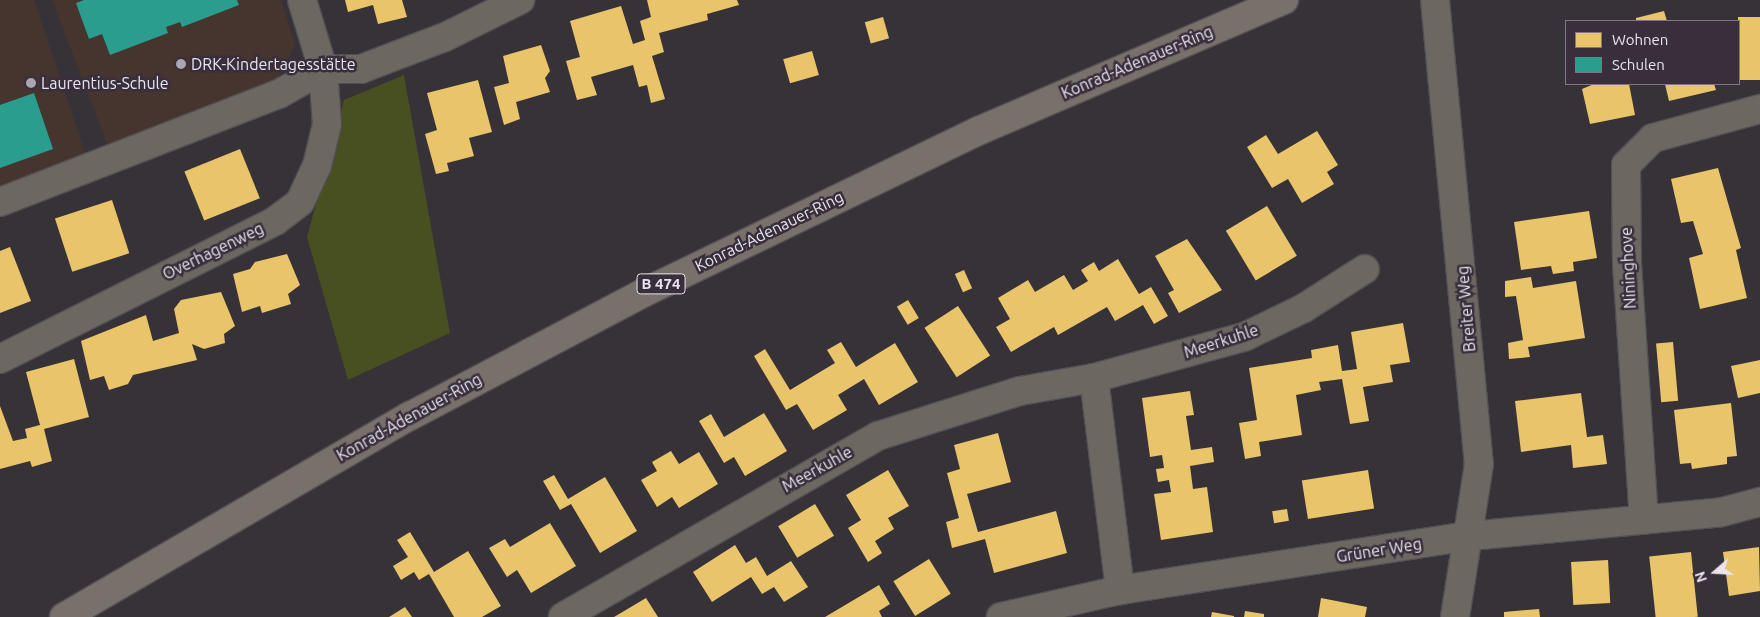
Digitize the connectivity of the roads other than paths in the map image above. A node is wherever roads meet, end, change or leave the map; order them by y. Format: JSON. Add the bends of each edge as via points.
{"nodes":[{"id":1,"x":302,"y":0,"type":"edge"},
{"id":2,"x":520,"y":0,"type":"edge"},
{"id":3,"x":1284,"y":0,"type":"edge"},
{"id":4,"x":1435,"y":0,"type":"edge"},
{"id":5,"x":323,"y":69,"type":"junction"},
{"id":6,"x":1760,"y":109,"type":"edge"},
{"id":7,"x":0,"y":202,"type":"edge"},
{"id":8,"x":1365,"y":269,"type":"dead end"},
{"id":9,"x":0,"y":359,"type":"edge"},
{"id":10,"x":1094,"y":378,"type":"junction"},
{"id":11,"x":1760,"y":502,"type":"edge"},
{"id":12,"x":1644,"y":520,"type":"junction"},
{"id":13,"x":1470,"y":536,"type":"junction"},
{"id":14,"x":1120,"y":590,"type":"junction"},
{"id":15,"x":64,"y":617,"type":"edge"},
{"id":16,"x":563,"y":617,"type":"edge"},
{"id":17,"x":1001,"y":617,"type":"edge"},
{"id":18,"x":1455,"y":617,"type":"edge"}],
"edges":[{"from":1,"to":5,"type":"street","name":"Overhagenweg"},
{"from":2,"to":5,"type":"street","via":[[445,37],[361,69]]},
{"from":3,"to":15,"type":"main road","name":"Konrad-Adenauer-Ring","number":"B 474","via":[[978,132],[645,292],[410,416]]},
{"from":4,"to":13,"type":"street","name":"Breiter Weg","via":[[1479,464]]},
{"from":5,"to":7,"type":"street","via":[[279,94]]},
{"from":5,"to":9,"type":"street","name":"Overhagenweg","via":[[327,124],[317,166],[300,202],[275,221],[208,256],[145,283]]},
{"from":6,"to":12,"type":"street","name":"Nininghove","via":[[1653,138],[1626,165],[1626,256]]},
{"from":8,"to":10,"type":"street","name":"Meerkuhle","via":[[1304,308],[1244,337]]},
{"from":10,"to":14,"type":"street"},
{"from":10,"to":16,"type":"street","name":"Meerkuhle","via":[[1020,391],[878,436]]},
{"from":11,"to":12,"type":"street","name":"Grüner Weg","via":[[1722,512]]},
{"from":12,"to":13,"type":"street","name":"Grüner Weg"},
{"from":13,"to":14,"type":"street","name":"Grüner Weg"},
{"from":13,"to":18,"type":"street","name":"Breiter Weg"},
{"from":14,"to":17,"type":"street","name":"Grüner Weg"}]}
